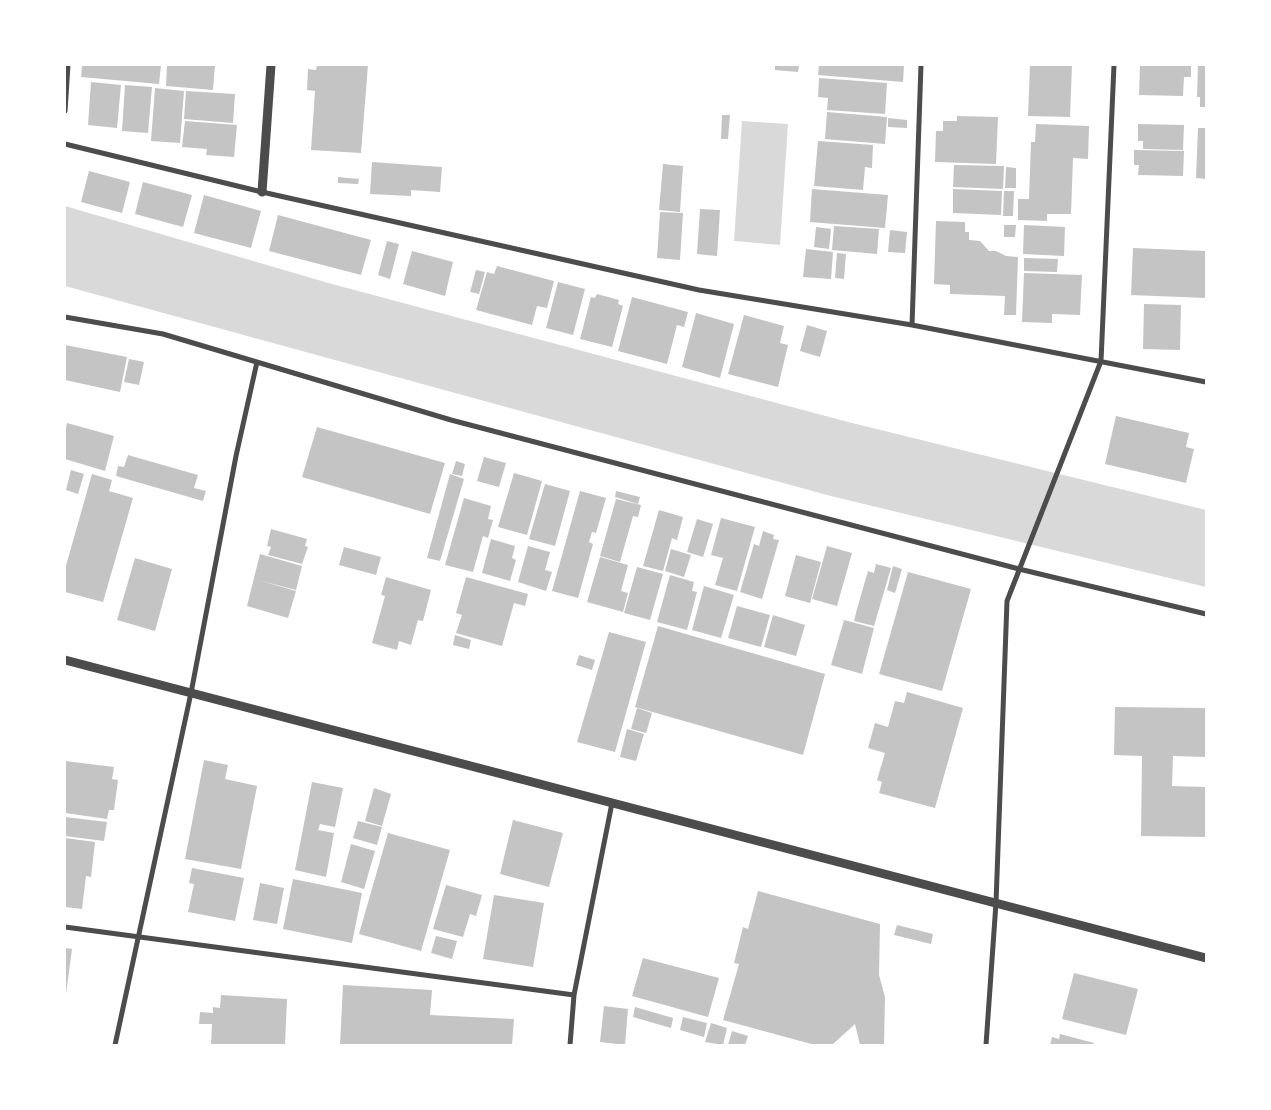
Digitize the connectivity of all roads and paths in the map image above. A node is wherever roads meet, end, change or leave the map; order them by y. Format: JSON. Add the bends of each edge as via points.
{"nodes":[{"id":1,"x":68,"y":65,"type":"edge"},
{"id":2,"x":271,"y":65,"type":"edge"},
{"id":3,"x":920,"y":65,"type":"edge"},
{"id":4,"x":1114,"y":65,"type":"edge"},
{"id":5,"x":65,"y":111,"type":"edge"},
{"id":6,"x":65,"y":144,"type":"edge"},
{"id":7,"x":262,"y":192,"type":"junction"},
{"id":8,"x":65,"y":318,"type":"edge"},
{"id":9,"x":912,"y":325,"type":"junction"},
{"id":10,"x":1101,"y":361,"type":"junction"},
{"id":11,"x":257,"y":362,"type":"junction"},
{"id":12,"x":1206,"y":382,"type":"edge"},
{"id":13,"x":1019,"y":569,"type":"junction"},
{"id":14,"x":1206,"y":614,"type":"edge"},
{"id":15,"x":65,"y":660,"type":"edge"},
{"id":16,"x":191,"y":693,"type":"junction"},
{"id":17,"x":612,"y":803,"type":"junction"},
{"id":18,"x":996,"y":904,"type":"junction"},
{"id":19,"x":65,"y":927,"type":"edge"},
{"id":20,"x":138,"y":936,"type":"junction"},
{"id":21,"x":1206,"y":958,"type":"edge"},
{"id":22,"x":574,"y":996,"type":"junction"},
{"id":23,"x":115,"y":1045,"type":"edge"},
{"id":24,"x":570,"y":1045,"type":"edge"},
{"id":25,"x":986,"y":1045,"type":"edge"}],
"edges":[{"from":1,"to":5,"type":"street"},
{"from":2,"to":7,"type":"street"},
{"from":3,"to":9,"type":"street"},
{"from":4,"to":10,"type":"street"},
{"from":6,"to":7,"type":"street"},
{"from":7,"to":9,"type":"street","via":[[698,290]]},
{"from":8,"to":11,"type":"street","via":[[163,334]]},
{"from":9,"to":10,"type":"street"},
{"from":10,"to":12,"type":"street"},
{"from":10,"to":13,"type":"street"},
{"from":11,"to":13,"type":"street","via":[[451,420]]},
{"from":11,"to":16,"type":"street"},
{"from":13,"to":14,"type":"street"},
{"from":13,"to":18,"type":"street","via":[[1007,601]]},
{"from":15,"to":16,"type":"street"},
{"from":16,"to":17,"type":"street"},
{"from":16,"to":20,"type":"street"},
{"from":17,"to":18,"type":"street"},
{"from":17,"to":22,"type":"street"},
{"from":18,"to":21,"type":"street"},
{"from":18,"to":25,"type":"street"},
{"from":19,"to":20,"type":"street"},
{"from":20,"to":22,"type":"street"},
{"from":20,"to":23,"type":"street"},
{"from":22,"to":24,"type":"street"}]}
